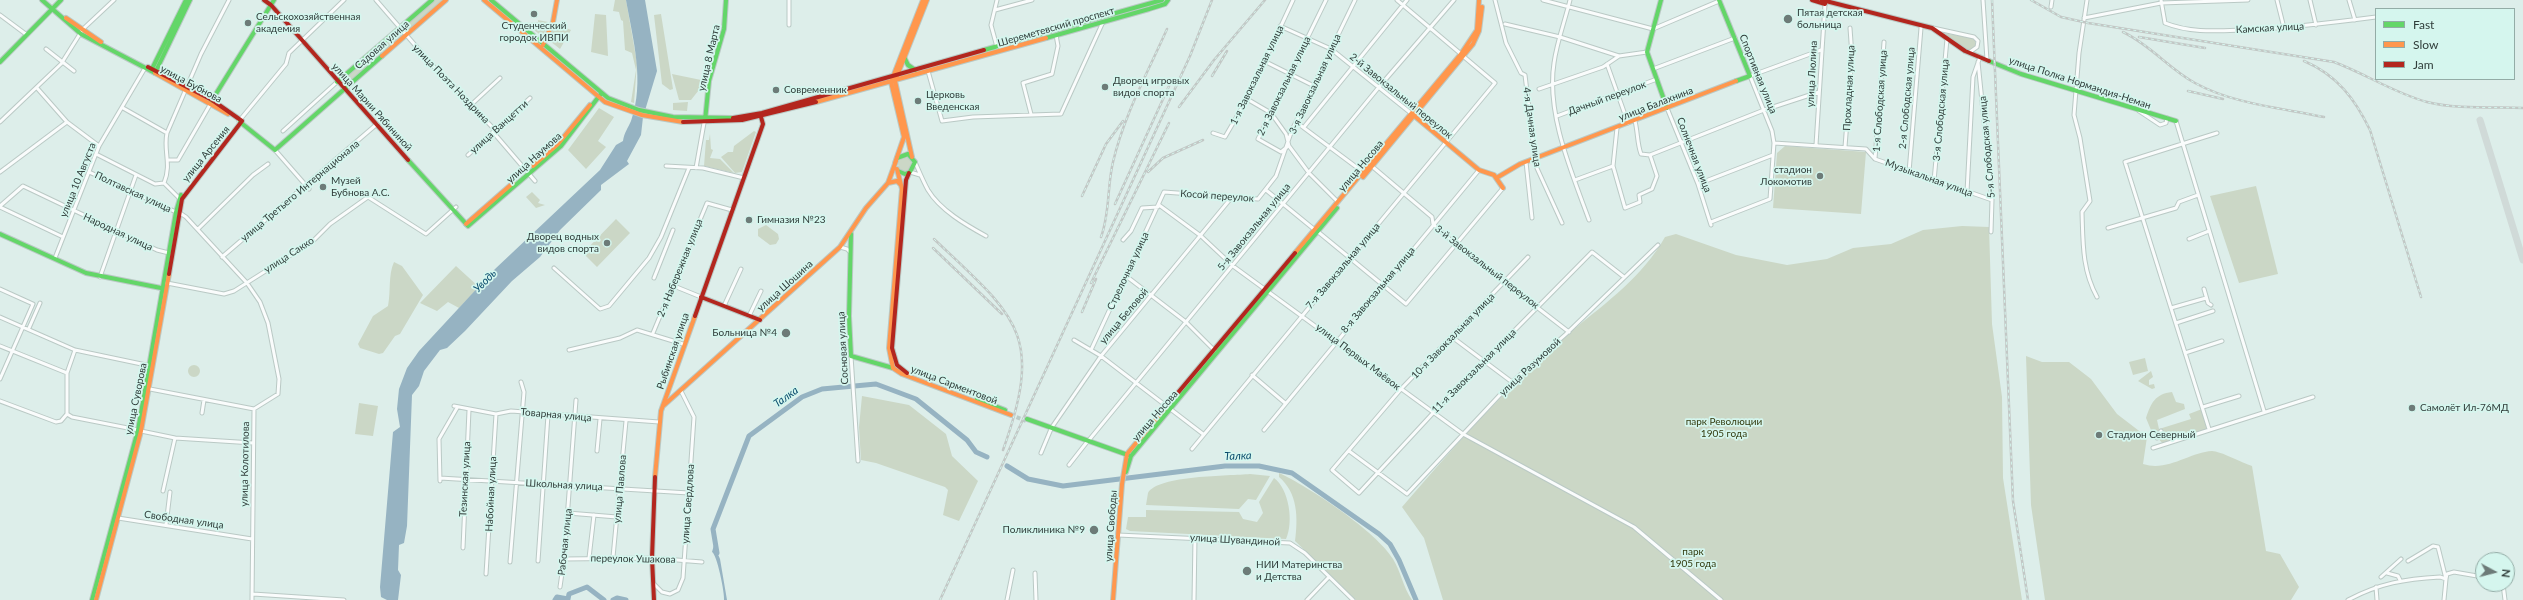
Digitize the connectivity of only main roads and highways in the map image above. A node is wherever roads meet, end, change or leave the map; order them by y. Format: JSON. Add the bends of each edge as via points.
{"nodes":[{"id":1,"x":42,"y":0,"type":"edge"},
{"id":2,"x":61,"y":0,"type":"edge"},
{"id":3,"x":186,"y":0,"type":"edge"},
{"id":4,"x":190,"y":0,"type":"edge"},
{"id":5,"x":264,"y":0,"type":"edge"},
{"id":6,"x":274,"y":0,"type":"edge"},
{"id":7,"x":432,"y":0,"type":"edge"},
{"id":8,"x":446,"y":0,"type":"edge"},
{"id":9,"x":484,"y":0,"type":"edge"},
{"id":10,"x":491,"y":0,"type":"edge"},
{"id":11,"x":557,"y":0,"type":"edge"},
{"id":12,"x":726,"y":0,"type":"edge"},
{"id":13,"x":923,"y":0,"type":"edge"},
{"id":14,"x":926,"y":0,"type":"edge"},
{"id":15,"x":1162,"y":0,"type":"edge"},
{"id":16,"x":1481,"y":0,"type":"edge"},
{"id":17,"x":1661,"y":0,"type":"edge"},
{"id":18,"x":1719,"y":0,"type":"edge"},
{"id":19,"x":1812,"y":0,"type":"edge"},
{"id":20,"x":1168,"y":1,"type":"edge"},
{"id":21,"x":1821,"y":1,"type":"edge"},
{"id":22,"x":271,"y":5,"type":"junction"},
{"id":23,"x":52,"y":8,"type":"junction"},
{"id":24,"x":180,"y":16,"type":"junction"},
{"id":25,"x":1102,"y":20,"type":"junction"},
{"id":26,"x":1922,"y":26,"type":"junction"},
{"id":27,"x":1054,"y":30,"type":"junction"},
{"id":28,"x":82,"y":32,"type":"junction"},
{"id":29,"x":1940,"y":33,"type":"junction"},
{"id":30,"x":1056,"y":35,"type":"junction"},
{"id":31,"x":542,"y":46,"type":"junction"},
{"id":32,"x":971,"y":54,"type":"junction"},
{"id":33,"x":904,"y":57,"type":"junction"},
{"id":34,"x":972,"y":59,"type":"junction"},
{"id":35,"x":0,"y":62,"type":"edge"},
{"id":36,"x":915,"y":70,"type":"junction"},
{"id":37,"x":153,"y":71,"type":"junction"},
{"id":38,"x":896,"y":75,"type":"junction"},
{"id":39,"x":1750,"y":76,"type":"joint"},
{"id":40,"x":893,"y":81,"type":"junction"},
{"id":41,"x":337,"y":82,"type":"junction"},
{"id":42,"x":344,"y":90,"type":"junction"},
{"id":43,"x":599,"y":94,"type":"junction"},
{"id":44,"x":834,"y":95,"type":"junction"},
{"id":45,"x":807,"y":99,"type":"junction"},
{"id":46,"x":212,"y":102,"type":"junction"},
{"id":47,"x":808,"y":104,"type":"junction"},
{"id":48,"x":1667,"y":108,"type":"junction"},
{"id":49,"x":1413,"y":115,"type":"junction"},
{"id":50,"x":761,"y":117,"type":"junction"},
{"id":51,"x":240,"y":121,"type":"junction"},
{"id":52,"x":705,"y":121,"type":"junction"},
{"id":53,"x":2176,"y":121,"type":"road end"},
{"id":54,"x":275,"y":150,"type":"joint"},
{"id":55,"x":912,"y":157,"type":"junction"},
{"id":56,"x":896,"y":160,"type":"junction"},
{"id":57,"x":897,"y":169,"type":"junction"},
{"id":58,"x":908,"y":173,"type":"junction"},
{"id":59,"x":900,"y":175,"type":"junction"},
{"id":60,"x":1498,"y":177,"type":"junction"},
{"id":61,"x":888,"y":183,"type":"junction"},
{"id":62,"x":1503,"y":188,"type":"road end"},
{"id":63,"x":902,"y":189,"type":"junction"},
{"id":64,"x":181,"y":199,"type":"joint"},
{"id":65,"x":178,"y":212,"type":"junction"},
{"id":66,"x":467,"y":225,"type":"joint"},
{"id":67,"x":0,"y":234,"type":"edge"},
{"id":68,"x":850,"y":234,"type":"junction"},
{"id":69,"x":898,"y":247,"type":"junction"},
{"id":70,"x":165,"y":289,"type":"junction"},
{"id":71,"x":701,"y":297,"type":"junction"},
{"id":72,"x":760,"y":320,"type":"junction"},
{"id":73,"x":893,"y":368,"type":"junction"},
{"id":74,"x":663,"y":406,"type":"junction"},
{"id":75,"x":993,"y":407,"type":"junction"},
{"id":76,"x":1012,"y":414,"type":"tunnel mouth"},
{"id":77,"x":1026,"y":420,"type":"tunnel mouth"},
{"id":78,"x":140,"y":430,"type":"junction"},
{"id":79,"x":1128,"y":456,"type":"junction"},
{"id":80,"x":116,"y":517,"type":"junction"},
{"id":81,"x":92,"y":600,"type":"edge"},
{"id":82,"x":96,"y":600,"type":"edge"},
{"id":83,"x":654,"y":600,"type":"edge"},
{"id":84,"x":1114,"y":600,"type":"edge"}],
"edges":[{"from":1,"to":23,"type":"main road","name":"улица Бубнова"},
{"from":2,"to":23,"type":"main road"},
{"from":3,"to":24,"type":"main road"},
{"from":4,"to":24,"type":"main road"},
{"from":5,"to":22,"type":"main road","name":"улица Марии Рябининой"},
{"from":6,"to":22,"type":"main road"},
{"from":7,"to":41,"type":"main road","name":"Садовая улица"},
{"from":8,"to":42,"type":"main road","name":"Садовая улица"},
{"from":9,"to":31,"type":"main road"},
{"from":10,"to":31,"type":"main road"},
{"from":11,"to":31,"type":"main road","via":[[553,22]]},
{"from":12,"to":52,"type":"main road","name":"улица 8 Марта","via":[[724,29],[709,81]]},
{"from":13,"to":38,"type":"main road"},
{"from":14,"to":33,"type":"main road"},
{"from":15,"to":25,"type":"main road","name":"Шереметевский проспект"},
{"from":16,"to":49,"type":"main road","name":"улица Носова","via":[[1477,30],[1462,55]]},
{"from":17,"to":48,"type":"main road","name":"Солнечная улица","via":[[1647,52]]},
{"from":18,"to":39,"type":"main road","name":"Спортивная улица"},
{"from":19,"to":21,"type":"main road","name":"улица Полка Нормандия-Неман"},
{"from":20,"to":25,"type":"main road","name":"Шереметевский проспект"},
{"from":21,"to":26,"type":"main road","name":"улица Полка Нормандия-Неман"},
{"from":22,"to":41,"type":"main road","name":"улица Марии Рябининой","via":[[302,38]]},
{"from":22,"to":46,"type":"main road"},
{"from":23,"to":28,"type":"main road","name":"улица Бубнова","via":[[55,13]]},
{"from":23,"to":35,"type":"main road"},
{"from":24,"to":37,"type":"main road"},
{"from":25,"to":27,"type":"main road","name":"Шереметевский проспект"},
{"from":25,"to":30,"type":"main road","name":"Шереметевский проспект"},
{"from":26,"to":29,"type":"main road","name":"улица Полка Нормандия-Неман"},
{"from":26,"to":29,"type":"main road","name":"улица Полка Нормандия-Неман"},
{"from":27,"to":30,"type":"main road"},
{"from":27,"to":32,"type":"main road","name":"Шереметевский проспект"},
{"from":28,"to":37,"type":"main road","name":"улица Бубнова"},
{"from":28,"to":37,"type":"main road","name":"улица Бубнова"},
{"from":29,"to":53,"type":"main road","name":"улица Полка Нормандия-Неман","via":[[1979,60],[1987,60],[2076,91]]},
{"from":30,"to":34,"type":"main road","name":"Шереметевский проспект"},
{"from":31,"to":43,"type":"main road"},
{"from":32,"to":34,"type":"main road"},
{"from":32,"to":36,"type":"main road","name":"Шереметевский проспект"},
{"from":33,"to":36,"type":"main road","via":[[908,65]]},
{"from":33,"to":38,"type":"main road"},
{"from":34,"to":40,"type":"main road","name":"Шереметевский проспект"},
{"from":36,"to":38,"type":"main road","name":"Шереметевский проспект"},
{"from":37,"to":46,"type":"main road","name":"улица Бубнова"},
{"from":38,"to":40,"type":"main road"},
{"from":38,"to":44,"type":"main road","name":"Шереметевский проспект"},
{"from":39,"to":48,"type":"main road","name":"улица Балахнина"},
{"from":40,"to":44,"type":"main road","name":"Шереметевский проспект"},
{"from":40,"to":55,"type":"main road"},
{"from":40,"to":56,"type":"main road","name":"улица Шошина","via":[[904,137]]},
{"from":41,"to":42,"type":"main road","name":"улица Марии Рябининой"},
{"from":42,"to":54,"type":"main road","name":"Садовая улица"},
{"from":42,"to":66,"type":"main road","name":"улица Марии Рябининой","via":[[455,208]]},
{"from":43,"to":52,"type":"main road","name":"Шереметевский проспект","via":[[621,106],[654,115]]},
{"from":43,"to":66,"type":"main road","name":"улица Наумова","via":[[567,135]]},
{"from":44,"to":45,"type":"main road","name":"Шереметевский проспект"},
{"from":44,"to":47,"type":"main road","name":"Шереметевский проспект"},
{"from":45,"to":47,"type":"main road"},
{"from":45,"to":52,"type":"main road","name":"Шереметевский проспект","via":[[743,116]]},
{"from":46,"to":51,"type":"main road","name":"улица Бубнова"},
{"from":47,"to":50,"type":"main road","name":"Шереметевский проспект"},
{"from":48,"to":60,"type":"main road","name":"улица Балахнина","via":[[1526,162]]},
{"from":49,"to":60,"type":"main road","name":"2-й Завокзальный переулок","via":[[1479,170],[1485,170]]},
{"from":49,"to":79,"type":"main road","name":"улица Носова"},
{"from":50,"to":52,"type":"main road","name":"Шереметевский проспект","via":[[743,121]]},
{"from":50,"to":71,"type":"main road","name":"Рыбинская улица","via":[[763,124]]},
{"from":51,"to":54,"type":"main road","name":"улица Бубнова"},
{"from":51,"to":64,"type":"main road","name":"улица Арсения"},
{"from":55,"to":56,"type":"main road","via":[[903,154]]},
{"from":55,"to":58,"type":"main road","via":[[915,162]]},
{"from":56,"to":57,"type":"main road"},
{"from":56,"to":61,"type":"main road","name":"улица Шошина"},
{"from":57,"to":58,"type":"main road"},
{"from":57,"to":59,"type":"main road","name":"улица Сарментовой"},
{"from":58,"to":59,"type":"main road"},
{"from":58,"to":69,"type":"main road","name":"улица Сарментовой"},
{"from":59,"to":61,"type":"main road"},
{"from":59,"to":63,"type":"main road","name":"улица Сарментовой"},
{"from":60,"to":62,"type":"main road"},
{"from":61,"to":63,"type":"main road","via":[[897,181]]},
{"from":61,"to":68,"type":"main road","name":"улица Шошина","via":[[866,208]]},
{"from":63,"to":69,"type":"main road","name":"улица Сарментовой"},
{"from":64,"to":65,"type":"main road","name":"улица Суворова"},
{"from":65,"to":70,"type":"main road","name":"улица Суворова"},
{"from":65,"to":70,"type":"main road","name":"улица Суворова","via":[[169,253]]},
{"from":67,"to":70,"type":"main road","via":[[100,277]]},
{"from":68,"to":72,"type":"main road","name":"улица Шошина","via":[[840,247]]},
{"from":68,"to":73,"type":"main road","name":"Сосновая улица","via":[[851,356]]},
{"from":69,"to":73,"type":"main road","name":"улица Сарментовой","via":[[889,348]]},
{"from":69,"to":75,"type":"main road","name":"улица Сарментовой","via":[[892,348],[896,365],[904,372]]},
{"from":70,"to":78,"type":"main road","name":"улица Суворова"},
{"from":70,"to":78,"type":"main road","name":"улица Суворова","via":[[150,389]]},
{"from":71,"to":72,"type":"main road"},
{"from":71,"to":74,"type":"main road","name":"Рыбинская улица"},
{"from":72,"to":74,"type":"main road","name":"улица Шошина"},
{"from":73,"to":75,"type":"main road","name":"улица Сарментовой","via":[[902,374]]},
{"from":74,"to":83,"type":"main road","name":"Рыбинская улица","via":[[654,490]]},
{"from":75,"to":76,"type":"main road","name":"улица Сарментовой"},
{"from":77,"to":79,"type":"main road"},
{"from":78,"to":80,"type":"main road","name":"улица Суворова"},
{"from":79,"to":84,"type":"main road","name":"улица Свободы","via":[[1124,473]]},
{"from":80,"to":81,"type":"main road","name":"улица Суворова"},
{"from":80,"to":82,"type":"main road","name":"улица Суворова"}]}
